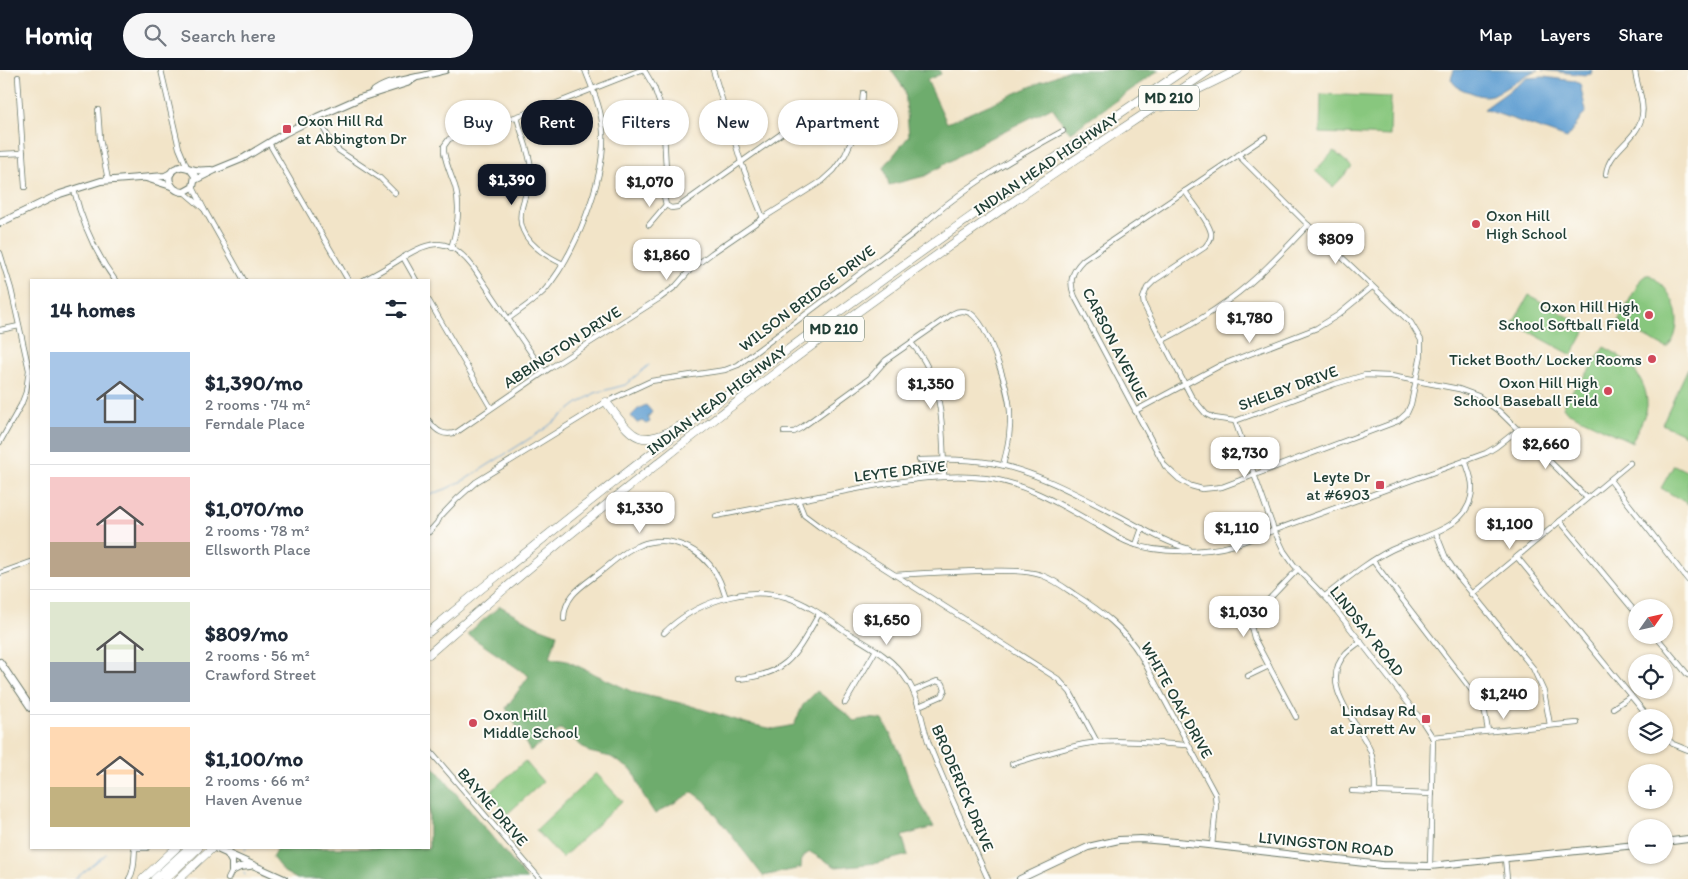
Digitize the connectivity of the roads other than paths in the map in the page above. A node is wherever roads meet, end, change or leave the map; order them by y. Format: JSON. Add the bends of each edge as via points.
{"nodes":[{"id":1,"x":160,"y":70,"type":"edge"},
{"id":2,"x":445,"y":70,"type":"edge"},
{"id":3,"x":586,"y":70,"type":"edge"},
{"id":4,"x":643,"y":70,"type":"edge"},
{"id":5,"x":713,"y":70,"type":"edge"},
{"id":6,"x":1183,"y":70,"type":"edge"},
{"id":7,"x":1210,"y":70,"type":"edge"},
{"id":8,"x":1238,"y":70,"type":"edge"},
{"id":9,"x":1636,"y":70,"type":"edge"},
{"id":10,"x":18,"y":77,"type":"dead end"},
{"id":11,"x":593,"y":90,"type":"junction"},
{"id":12,"x":863,"y":93,"type":"dead end"},
{"id":13,"x":862,"y":100,"type":"edge"},
{"id":14,"x":98,"y":110,"type":"dead end"},
{"id":15,"x":317,"y":117,"type":"junction"},
{"id":16,"x":517,"y":117,"type":"junction"},
{"id":17,"x":1128,"y":126,"type":"junction"},
{"id":18,"x":1063,"y":132,"type":"dead end"},
{"id":19,"x":778,"y":136,"type":"edge"},
{"id":20,"x":1265,"y":137,"type":"dead end"},
{"id":21,"x":269,"y":143,"type":"junction"},
{"id":22,"x":850,"y":145,"type":"edge"},
{"id":23,"x":179,"y":148,"type":"junction"},
{"id":24,"x":23,"y":153,"type":"junction"},
{"id":25,"x":0,"y":154,"type":"edge"},
{"id":26,"x":1238,"y":155,"type":"junction"},
{"id":27,"x":741,"y":162,"type":"junction"},
{"id":28,"x":175,"y":166,"type":"junction"},
{"id":29,"x":189,"y":168,"type":"junction"},
{"id":30,"x":214,"y":170,"type":"junction"},
{"id":31,"x":1606,"y":174,"type":"dead end"},
{"id":32,"x":145,"y":177,"type":"junction"},
{"id":33,"x":108,"y":180,"type":"junction"},
{"id":34,"x":194,"y":184,"type":"junction"},
{"id":35,"x":171,"y":186,"type":"junction"},
{"id":36,"x":25,"y":187,"type":"dead end"},
{"id":37,"x":74,"y":190,"type":"junction"},
{"id":38,"x":1185,"y":191,"type":"junction"},
{"id":39,"x":184,"y":192,"type":"junction"},
{"id":40,"x":394,"y":193,"type":"dead end"},
{"id":41,"x":667,"y":205,"type":"junction"},
{"id":42,"x":204,"y":209,"type":"junction"},
{"id":43,"x":13,"y":218,"type":"junction"},
{"id":44,"x":763,"y":218,"type":"junction"},
{"id":45,"x":0,"y":223,"type":"edge"},
{"id":46,"x":649,"y":224,"type":"dead end"},
{"id":47,"x":1308,"y":225,"type":"junction"},
{"id":48,"x":0,"y":228,"type":"edge"},
{"id":49,"x":451,"y":248,"type":"junction"},
{"id":50,"x":0,"y":253,"type":"edge"},
{"id":51,"x":403,"y":257,"type":"junction"},
{"id":52,"x":563,"y":264,"type":"junction"},
{"id":53,"x":114,"y":279,"type":"edge"},
{"id":54,"x":243,"y":279,"type":"edge"},
{"id":55,"x":347,"y":279,"type":"edge"},
{"id":56,"x":366,"y":279,"type":"edge"},
{"id":57,"x":415,"y":279,"type":"edge"},
{"id":58,"x":1372,"y":287,"type":"junction"},
{"id":59,"x":430,"y":304,"type":"edge"},
{"id":60,"x":508,"y":319,"type":"junction"},
{"id":61,"x":19,"y":326,"type":"junction"},
{"id":62,"x":0,"y":330,"type":"edge"},
{"id":63,"x":1162,"y":340,"type":"junction"},
{"id":64,"x":911,"y":342,"type":"junction"},
{"id":65,"x":30,"y":370,"type":"edge"},
{"id":66,"x":544,"y":372,"type":"junction"},
{"id":67,"x":1417,"y":382,"type":"junction"},
{"id":68,"x":1185,"y":384,"type":"junction"},
{"id":69,"x":606,"y":402,"type":"junction"},
{"id":70,"x":491,"y":408,"type":"junction"},
{"id":71,"x":1135,"y":410,"type":"junction"},
{"id":72,"x":701,"y":413,"type":"junction"},
{"id":73,"x":430,"y":421,"type":"edge"},
{"id":74,"x":1234,"y":421,"type":"junction"},
{"id":75,"x":1519,"y":428,"type":"junction"},
{"id":76,"x":784,"y":432,"type":"dead end"},
{"id":77,"x":0,"y":442,"type":"edge"},
{"id":78,"x":944,"y":459,"type":"junction"},
{"id":79,"x":919,"y":460,"type":"dead end"},
{"id":80,"x":1465,"y":460,"type":"junction"},
{"id":81,"x":1630,"y":463,"type":"dead end"},
{"id":82,"x":1003,"y":466,"type":"junction"},
{"id":83,"x":1254,"y":475,"type":"junction"},
{"id":84,"x":944,"y":476,"type":"junction"},
{"id":85,"x":1610,"y":480,"type":"junction"},
{"id":86,"x":1587,"y":498,"type":"junction"},
{"id":87,"x":798,"y":500,"type":"junction"},
{"id":88,"x":716,"y":516,"type":"dead end"},
{"id":89,"x":1560,"y":521,"type":"junction"},
{"id":90,"x":1142,"y":528,"type":"junction"},
{"id":91,"x":1274,"y":530,"type":"junction"},
{"id":92,"x":430,"y":531,"type":"edge"},
{"id":93,"x":1436,"y":533,"type":"junction"},
{"id":94,"x":1136,"y":545,"type":"junction"},
{"id":95,"x":1194,"y":551,"type":"junction"},
{"id":96,"x":1517,"y":557,"type":"junction"},
{"id":97,"x":1373,"y":561,"type":"junction"},
{"id":98,"x":30,"y":562,"type":"edge"},
{"id":99,"x":1298,"y":569,"type":"junction"},
{"id":100,"x":0,"y":573,"type":"edge"},
{"id":101,"x":895,"y":575,"type":"junction"},
{"id":102,"x":1688,"y":580,"type":"edge"},
{"id":103,"x":1472,"y":594,"type":"junction"},
{"id":104,"x":1325,"y":596,"type":"junction"},
{"id":105,"x":726,"y":598,"type":"junction"},
{"id":106,"x":1628,"y":602,"type":"edge"},
{"id":107,"x":819,"y":614,"type":"junction"},
{"id":108,"x":564,"y":620,"type":"dead end"},
{"id":109,"x":430,"y":631,"type":"edge"},
{"id":110,"x":664,"y":633,"type":"dead end"},
{"id":111,"x":1360,"y":641,"type":"junction"},
{"id":112,"x":1662,"y":644,"type":"edge"},
{"id":113,"x":876,"y":650,"type":"junction"},
{"id":114,"x":430,"y":651,"type":"edge"},
{"id":115,"x":0,"y":662,"type":"edge"},
{"id":116,"x":1269,"y":666,"type":"junction"},
{"id":117,"x":1688,"y":675,"type":"edge"},
{"id":118,"x":1248,"y":676,"type":"dead end"},
{"id":119,"x":738,"y":679,"type":"dead end"},
{"id":120,"x":913,"y":691,"type":"junction"},
{"id":121,"x":1628,"y":692,"type":"edge"},
{"id":122,"x":1628,"y":698,"type":"edge"},
{"id":123,"x":1633,"y":699,"type":"edge"},
{"id":124,"x":845,"y":702,"type":"dead end"},
{"id":125,"x":919,"y":706,"type":"junction"},
{"id":126,"x":30,"y":707,"type":"edge"},
{"id":127,"x":1613,"y":708,"type":"dead end"},
{"id":128,"x":1642,"y":709,"type":"edge"},
{"id":129,"x":1296,"y":717,"type":"dead end"},
{"id":130,"x":1577,"y":722,"type":"dead end"},
{"id":131,"x":1550,"y":725,"type":"junction"},
{"id":132,"x":1488,"y":731,"type":"junction"},
{"id":133,"x":1432,"y":737,"type":"junction"},
{"id":134,"x":1097,"y":742,"type":"junction"},
{"id":135,"x":1673,"y":744,"type":"edge"},
{"id":136,"x":1188,"y":745,"type":"junction"},
{"id":137,"x":1688,"y":750,"type":"edge"},
{"id":138,"x":430,"y":751,"type":"edge"},
{"id":139,"x":1012,"y":764,"type":"dead end"},
{"id":140,"x":1352,"y":791,"type":"dead end"},
{"id":141,"x":1375,"y":792,"type":"junction"},
{"id":142,"x":1432,"y":794,"type":"junction"},
{"id":143,"x":1688,"y":839,"type":"edge"},
{"id":144,"x":1673,"y":841,"type":"edge"},
{"id":145,"x":1628,"y":845,"type":"edge"},
{"id":146,"x":1212,"y":846,"type":"junction"},
{"id":147,"x":135,"y":849,"type":"edge"},
{"id":148,"x":175,"y":849,"type":"edge"},
{"id":149,"x":188,"y":849,"type":"edge"},
{"id":150,"x":197,"y":849,"type":"edge"},
{"id":151,"x":213,"y":849,"type":"edge"},
{"id":152,"x":217,"y":849,"type":"edge"},
{"id":153,"x":227,"y":853,"type":"junction"},
{"id":154,"x":1505,"y":858,"type":"junction"},
{"id":155,"x":254,"y":866,"type":"junction"},
{"id":156,"x":1430,"y":866,"type":"junction"},
{"id":157,"x":232,"y":871,"type":"junction"},
{"id":158,"x":129,"y":879,"type":"edge"},
{"id":159,"x":143,"y":879,"type":"edge"},
{"id":160,"x":155,"y":879,"type":"edge"},
{"id":161,"x":165,"y":879,"type":"edge"},
{"id":162,"x":179,"y":879,"type":"edge"},
{"id":163,"x":228,"y":879,"type":"edge"},
{"id":164,"x":284,"y":879,"type":"edge"},
{"id":165,"x":540,"y":879,"type":"edge"},
{"id":166,"x":988,"y":879,"type":"edge"},
{"id":167,"x":1020,"y":879,"type":"edge"},
{"id":168,"x":1507,"y":879,"type":"edge"}],
"edges":[{"from":1,"to":23,"type":"street"},
{"from":2,"to":15,"type":"main road","via":[[378,88]]},
{"from":3,"to":11,"type":"street"},
{"from":4,"to":11,"type":"street"},
{"from":4,"to":41,"type":"street","via":[[654,87],[663,113],[664,196]]},
{"from":5,"to":27,"type":"street"},
{"from":6,"to":72,"type":"highway","name":"INDIAN HEAD HIGHWAY","number":"MD 210","via":[[938,240]]},
{"from":7,"to":17,"type":"highway","name":"INDIAN HEAD HIGHWAY","number":"MD 210"},
{"from":8,"to":17,"type":"highway"},
{"from":9,"to":31,"type":"street","via":[[1642,107],[1640,124],[1613,156]]},
{"from":10,"to":24,"type":"street"},
{"from":11,"to":16,"type":"street"},
{"from":11,"to":52,"type":"street","via":[[602,128],[600,173],[587,212]]},
{"from":12,"to":13,"type":"street","name":"ABBINGTON DRIVE"},
{"from":14,"to":33,"type":"street"},
{"from":15,"to":21,"type":"main road"},
{"from":15,"to":40,"type":"street","via":[[338,150],[380,178]]},
{"from":16,"to":49,"type":"street","via":[[450,139],[445,145],[458,206]]},
{"from":16,"to":52,"type":"street","via":[[531,167],[520,213],[521,226],[534,247]]},
{"from":17,"to":114,"type":"highway","name":"INDIAN HEAD HIGHWAY","number":"MD 210","via":[[975,228],[801,353],[648,471]]},
{"from":18,"to":69,"type":"street","name":"WILSON BRIDGE DRIVE","via":[[992,171],[738,365],[725,370],[651,381]]},
{"from":19,"to":27,"type":"street"},
{"from":20,"to":26,"type":"street","name":"CARSON AVENUE"},
{"from":21,"to":30,"type":"main road"},
{"from":21,"to":55,"type":"street"},
{"from":22,"to":44,"type":"street","name":"ABBINGTON DRIVE","via":[[837,168],[815,186]]},
{"from":23,"to":28,"type":"street"},
{"from":23,"to":29,"type":"street"},
{"from":24,"to":25,"type":"street"},
{"from":24,"to":36,"type":"street"},
{"from":26,"to":38,"type":"street","name":"CARSON AVENUE"},
{"from":26,"to":47,"type":"street","name":"CARSON AVENUE"},
{"from":27,"to":41,"type":"street","via":[[678,206]]},
{"from":27,"to":44,"type":"street"},
{"from":28,"to":29,"type":"main road"},
{"from":28,"to":32,"type":"main road","via":[[165,176]]},
{"from":28,"to":35,"type":"main road","via":[[169,180]]},
{"from":29,"to":30,"type":"main road"},
{"from":29,"to":34,"type":"main road","via":[[193,172]]},
{"from":30,"to":34,"type":"main road"},
{"from":32,"to":33,"type":"main road"},
{"from":32,"to":35,"type":"main road"},
{"from":33,"to":37,"type":"main road"},
{"from":34,"to":39,"type":"main road"},
{"from":34,"to":42,"type":"street"},
{"from":35,"to":39,"type":"main road"},
{"from":37,"to":43,"type":"main road"},
{"from":37,"to":53,"type":"street","via":[[93,244]]},
{"from":38,"to":63,"type":"street","name":"SHELBY DRIVE","via":[[1207,224],[1210,240],[1205,247],[1155,280],[1145,292],[1144,305]]},
{"from":38,"to":71,"type":"street","name":"CARSON AVENUE","via":[[1083,260],[1072,277],[1074,297]]},
{"from":39,"to":42,"type":"street"},
{"from":41,"to":46,"type":"street"},
{"from":42,"to":54,"type":"street"},
{"from":43,"to":45,"type":"main road"},
{"from":43,"to":48,"type":"main road"},
{"from":44,"to":66,"type":"street","name":"ABBINGTON DRIVE","via":[[694,267],[660,298]]},
{"from":47,"to":58,"type":"street","name":"CARSON AVENUE"},
{"from":47,"to":63,"type":"street","via":[[1247,285]]},
{"from":49,"to":51,"type":"street","via":[[429,244]]},
{"from":49,"to":60,"type":"street","via":[[470,262]]},
{"from":50,"to":61,"type":"street"},
{"from":51,"to":56,"type":"street"},
{"from":51,"to":57,"type":"street"},
{"from":52,"to":60,"type":"street","via":[[540,294]]},
{"from":58,"to":67,"type":"street","name":"CARSON AVENUE","via":[[1411,323],[1420,337],[1422,345]]},
{"from":58,"to":68,"type":"street","via":[[1318,328],[1221,365]]},
{"from":59,"to":70,"type":"street"},
{"from":60,"to":66,"type":"street"},
{"from":61,"to":62,"type":"street"},
{"from":61,"to":65,"type":"street"},
{"from":63,"to":68,"type":"street","name":"SHELBY DRIVE"},
{"from":64,"to":76,"type":"street","via":[[883,362],[870,378],[801,428]]},
{"from":64,"to":78,"type":"street","via":[[924,360],[937,393],[942,415]]},
{"from":64,"to":82,"type":"street","via":[[955,312],[968,312],[977,319],[998,361],[1009,404],[1009,437]]},
{"from":65,"to":77,"type":"street","via":[[23,400]]},
{"from":66,"to":70,"type":"street","name":"ABBINGTON DRIVE"},
{"from":67,"to":74,"type":"street","name":"SHELBY DRIVE","via":[[1385,376],[1360,376]]},
{"from":67,"to":75,"type":"street","name":"SHELBY DRIVE","via":[[1467,391],[1492,405]]},
{"from":67,"to":83,"type":"street","name":"CARSON AVENUE","via":[[1408,411],[1398,421]]},
{"from":68,"to":71,"type":"street"},
{"from":68,"to":74,"type":"street","name":"SHELBY DRIVE","via":[[1206,414]]},
{"from":69,"to":72,"type":"highway","via":[[626,430],[644,438],[669,432]]},
{"from":69,"to":92,"type":"street","name":"WILSON BRIDGE DRIVE","via":[[481,479],[457,499]]},
{"from":70,"to":73,"type":"street","name":"ABBINGTON DRIVE","via":[[454,434],[438,432]]},
{"from":71,"to":83,"type":"street","name":"CARSON AVENUE","via":[[1166,466],[1184,483],[1210,489],[1228,486]]},
{"from":72,"to":109,"type":"highway","name":"INDIAN HEAD HIGHWAY","number":"MD 210"},
{"from":74,"to":83,"type":"street","name":"LINDSAY ROAD"},
{"from":75,"to":80,"type":"street","name":"LEYTE DRIVE","via":[[1492,450]]},
{"from":75,"to":86,"type":"street","name":"SHELBY DRIVE"},
{"from":78,"to":79,"type":"street","name":"LEYTE DRIVE"},
{"from":78,"to":82,"type":"street","name":"LEYTE DRIVE"},
{"from":78,"to":84,"type":"street"},
{"from":80,"to":91,"type":"street","name":"LEYTE DRIVE"},
{"from":80,"to":93,"type":"street","via":[[1472,484],[1470,500],[1456,521]]},
{"from":81,"to":85,"type":"street"},
{"from":82,"to":90,"type":"street","name":"LEYTE DRIVE","via":[[1050,481]]},
{"from":83,"to":91,"type":"street","name":"LINDSAY ROAD"},
{"from":84,"to":87,"type":"street","name":"LEYTE DRIVE"},
{"from":84,"to":94,"type":"street","name":"LEYTE DRIVE","via":[[986,478],[1023,488]]},
{"from":85,"to":86,"type":"street"},
{"from":85,"to":102,"type":"street"},
{"from":86,"to":89,"type":"street"},
{"from":87,"to":88,"type":"street","name":"LEYTE DRIVE"},
{"from":87,"to":101,"type":"street","via":[[807,518]]},
{"from":89,"to":96,"type":"street"},
{"from":89,"to":106,"type":"street"},
{"from":90,"to":94,"type":"street"},
{"from":90,"to":95,"type":"street","name":"LEYTE DRIVE","via":[[1174,545]]},
{"from":91,"to":95,"type":"street","name":"LEYTE DRIVE","via":[[1221,549]]},
{"from":91,"to":99,"type":"street","name":"LINDSAY ROAD","via":[[1284,552]]},
{"from":93,"to":97,"type":"street"},
{"from":93,"to":103,"type":"street","via":[[1446,558]]},
{"from":94,"to":95,"type":"street","name":"LEYTE DRIVE"},
{"from":96,"to":103,"type":"street"},
{"from":96,"to":121,"type":"street"},
{"from":97,"to":104,"type":"street"},
{"from":97,"to":132,"type":"street","via":[[1476,696],[1485,713]]},
{"from":98,"to":100,"type":"street"},
{"from":99,"to":104,"type":"street","name":"LINDSAY ROAD"},
{"from":99,"to":116,"type":"street","via":[[1252,620],[1254,638]]},
{"from":101,"to":134,"type":"street","via":[[1058,679],[1070,692]]},
{"from":101,"to":136,"type":"street","name":"WHITE OAK DRIVE","via":[[1017,571],[1053,581],[1095,607],[1126,635],[1148,668]]},
{"from":103,"to":131,"type":"street","via":[[1533,668],[1544,692]]},
{"from":104,"to":111,"type":"street","name":"LINDSAY ROAD"},
{"from":105,"to":107,"type":"street","name":"BRODERICK DRIVE","via":[[755,594],[782,596]]},
{"from":105,"to":108,"type":"street","via":[[716,574],[699,554],[680,544],[651,542],[626,552],[581,587],[567,603]]},
{"from":105,"to":110,"type":"street","name":"BRODERICK DRIVE","via":[[695,610]]},
{"from":107,"to":113,"type":"street","name":"BRODERICK DRIVE"},
{"from":107,"to":119,"type":"street","via":[[796,653],[783,666],[768,674]]},
{"from":111,"to":133,"type":"street","name":"LINDSAY ROAD"},
{"from":111,"to":141,"type":"street","via":[[1342,658],[1335,682],[1370,751]]},
{"from":112,"to":117,"type":"street"},
{"from":113,"to":120,"type":"street","name":"BRODERICK DRIVE","via":[[896,666]]},
{"from":113,"to":124,"type":"street"},
{"from":115,"to":126,"type":"main road"},
{"from":116,"to":118,"type":"street"},
{"from":116,"to":129,"type":"street"},
{"from":120,"to":125,"type":"street","name":"BRODERICK DRIVE"},
{"from":120,"to":125,"type":"street","name":"BRODERICK DRIVE","via":[[937,681],[943,684],[945,690],[940,697]]},
{"from":122,"to":127,"type":"street"},
{"from":123,"to":128,"type":"street"},
{"from":125,"to":166,"type":"street","name":"BRODERICK DRIVE","via":[[929,743]]},
{"from":130,"to":131,"type":"street"},
{"from":131,"to":132,"type":"street"},
{"from":132,"to":133,"type":"street"},
{"from":133,"to":142,"type":"street"},
{"from":134,"to":136,"type":"street"},
{"from":134,"to":139,"type":"street"},
{"from":135,"to":137,"type":"street"},
{"from":136,"to":146,"type":"street","name":"WHITE OAK DRIVE","via":[[1216,798]]},
{"from":138,"to":165,"type":"street","name":"BAYNE DRIVE"},
{"from":140,"to":141,"type":"street"},
{"from":141,"to":142,"type":"street"},
{"from":142,"to":156,"type":"street"},
{"from":143,"to":144,"type":"main road"},
{"from":145,"to":154,"type":"main road","name":"LIVINGSTON ROAD"},
{"from":146,"to":156,"type":"main road","name":"LIVINGSTON ROAD","via":[[1382,865]]},
{"from":146,"to":167,"type":"main road","name":"LIVINGSTON ROAD","via":[[1141,839],[1103,843]]},
{"from":147,"to":158,"type":"street"},
{"from":148,"to":159,"type":"highway"},
{"from":149,"to":160,"type":"highway"},
{"from":150,"to":161,"type":"highway"},
{"from":151,"to":162,"type":"highway"},
{"from":152,"to":153,"type":"main road"},
{"from":153,"to":155,"type":"main road"},
{"from":153,"to":157,"type":"main road"},
{"from":154,"to":156,"type":"main road","name":"LIVINGSTON ROAD"},
{"from":154,"to":168,"type":"street"},
{"from":155,"to":157,"type":"main road","via":[[240,866]]},
{"from":155,"to":164,"type":"main road"},
{"from":157,"to":163,"type":"street"}]}
